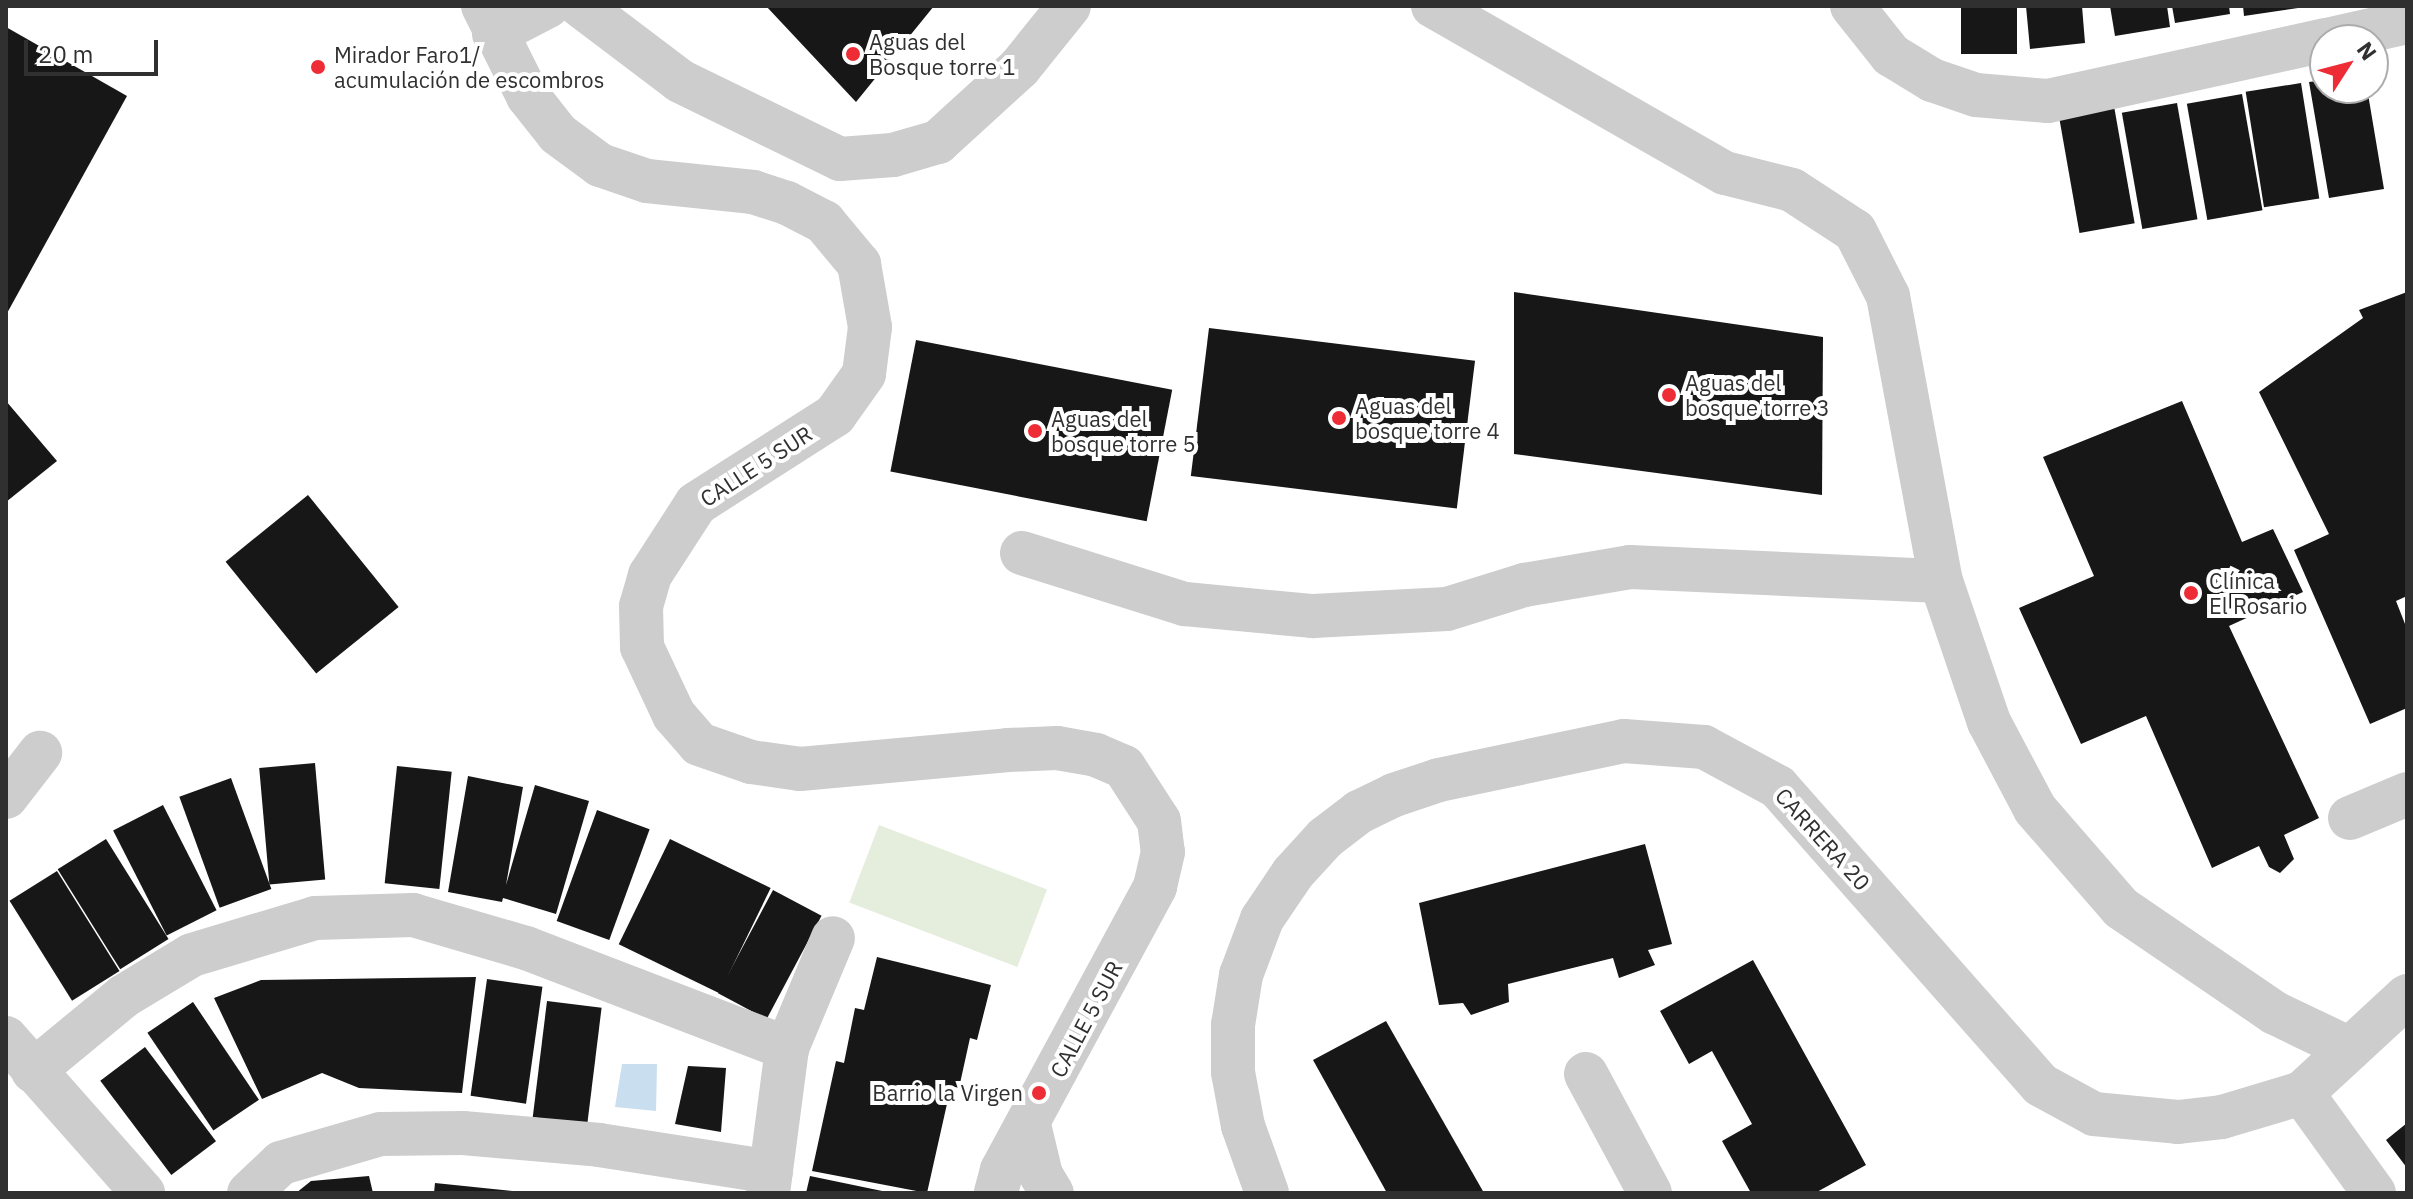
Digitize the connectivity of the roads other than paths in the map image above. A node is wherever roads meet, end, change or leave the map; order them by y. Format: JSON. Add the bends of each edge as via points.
{"nodes":[{"id":1,"x":548,"y":6,"type":"edge"},
{"id":2,"x":581,"y":6,"type":"edge"},
{"id":3,"x":1069,"y":6,"type":"edge"},
{"id":4,"x":1433,"y":6,"type":"edge"},
{"id":5,"x":1852,"y":6,"type":"edge"},
{"id":6,"x":489,"y":20,"type":"edge"},
{"id":7,"x":2309,"y":43,"type":"edge"},
{"id":8,"x":1022,"y":553,"type":"dead end"},
{"id":9,"x":1941,"y":581,"type":"junction"},
{"id":10,"x":40,"y":753,"type":"dead end"},
{"id":11,"x":2407,"y":794,"type":"edge"},
{"id":12,"x":6,"y":797,"type":"edge"},
{"id":13,"x":2350,"y":818,"type":"dead end"},
{"id":14,"x":833,"y":938,"type":"dead end"},
{"id":15,"x":2407,"y":996,"type":"edge"},
{"id":16,"x":787,"y":1048,"type":"junction"},
{"id":17,"x":2350,"y":1049,"type":"junction"},
{"id":18,"x":17,"y":1051,"type":"edge"},
{"id":19,"x":1586,"y":1074,"type":"dead end"},
{"id":20,"x":2302,"y":1093,"type":"junction"},
{"id":21,"x":1029,"y":1125,"type":"junction"},
{"id":22,"x":770,"y":1182,"type":"edge"},
{"id":23,"x":143,"y":1193,"type":"edge"},
{"id":24,"x":249,"y":1193,"type":"edge"},
{"id":25,"x":996,"y":1193,"type":"edge"},
{"id":26,"x":1052,"y":1193,"type":"edge"},
{"id":27,"x":1267,"y":1193,"type":"edge"},
{"id":28,"x":1650,"y":1193,"type":"edge"},
{"id":29,"x":2374,"y":1193,"type":"edge"}],
"edges":[{"from":1,"to":6,"type":"street"},
{"from":2,"to":3,"type":"street","via":[[680,81],[840,159],[893,155],[938,142],[1020,67]]},
{"from":4,"to":9,"type":"street","via":[[1712,166],[1792,190],[1855,231],[1888,296]]},
{"from":5,"to":7,"type":"street","via":[[1891,55],[1932,80],[1976,95],[2033,100]]},
{"from":6,"to":21,"type":"street","name":"CALLE 5 SUR","via":[[528,96],[558,134],[600,165],[647,181],[753,192],[787,203],[824,222],[859,264],[870,327],[864,374],[835,415],[696,504],[650,575],[641,606],[642,647],[674,715],[699,744],[751,762],[800,769],[1008,750],[1057,748],[1096,755],[1124,767],[1159,821],[1163,852],[1155,887]]},
{"from":8,"to":9,"type":"street","via":[[1185,604],[1313,616],[1447,609],[1524,585],[1630,567]]},
{"from":9,"to":17,"type":"street","via":[[1989,722],[2035,809],[2121,908],[2275,1013]]},
{"from":10,"to":12,"type":"street"},
{"from":11,"to":13,"type":"street"},
{"from":14,"to":16,"type":"street"},
{"from":15,"to":17,"type":"street","name":"CARRERA 20"},
{"from":16,"to":18,"type":"street","via":[[526,948],[413,915],[315,918],[192,955]]},
{"from":16,"to":22,"type":"street"},
{"from":17,"to":20,"type":"street","name":"CARRERA 20"},
{"from":18,"to":23,"type":"street"},
{"from":19,"to":28,"type":"street"},
{"from":20,"to":27,"type":"street","name":"CARRERA 20","via":[[2222,1117],[2178,1122],[2094,1114],[2041,1085],[1778,787],[1704,747],[1624,741],[1439,780],[1394,795],[1348,821],[1293,873],[1262,919],[1241,975],[1233,1025],[1233,1072],[1243,1126]]},
{"from":20,"to":29,"type":"street"},
{"from":21,"to":25,"type":"street","name":"CALLE 5 SUR","via":[[1002,1170]]},
{"from":21,"to":26,"type":"street","via":[[1041,1175]]},
{"from":22,"to":24,"type":"street","via":[[599,1145],[463,1133],[381,1134],[281,1163]]}]}
